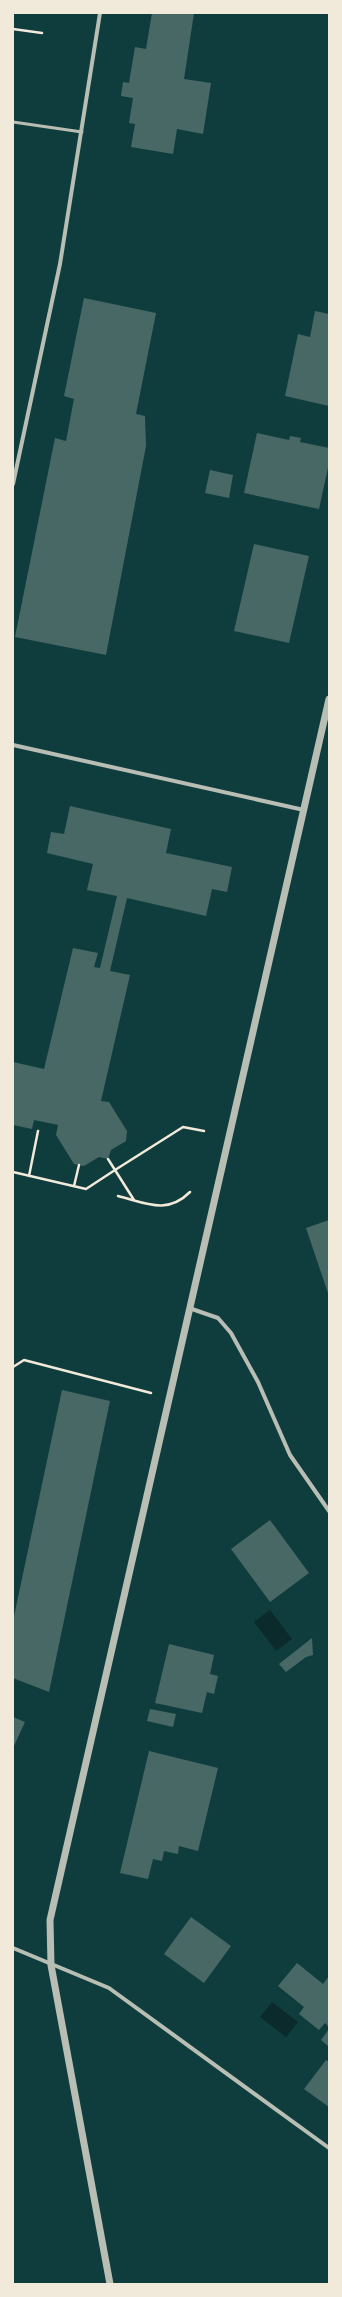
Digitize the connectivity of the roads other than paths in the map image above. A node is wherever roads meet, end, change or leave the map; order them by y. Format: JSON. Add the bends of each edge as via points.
{"nodes":[{"id":1,"x":100,"y":13,"type":"edge"},
{"id":2,"x":13,"y":122,"type":"edge"},
{"id":3,"x":82,"y":132,"type":"junction"},
{"id":4,"x":13,"y":484,"type":"edge"},
{"id":5,"x":329,"y":699,"type":"edge"},
{"id":6,"x":13,"y":745,"type":"edge"},
{"id":7,"x":304,"y":810,"type":"junction"},
{"id":8,"x":189,"y":1308,"type":"junction"},
{"id":9,"x":329,"y":1511,"type":"edge"},
{"id":10,"x":13,"y":1948,"type":"edge"},
{"id":11,"x":51,"y":1964,"type":"junction"},
{"id":12,"x":329,"y":2148,"type":"edge"},
{"id":13,"x":110,"y":2284,"type":"edge"}],
"edges":[{"from":1,"to":3,"type":"street"},
{"from":2,"to":3,"type":"lane"},
{"from":3,"to":4,"type":"street","via":[[60,264]]},
{"from":5,"to":7,"type":"street"},
{"from":6,"to":7,"type":"street"},
{"from":7,"to":8,"type":"street"},
{"from":8,"to":9,"type":"street","via":[[218,1318],[231,1333],[258,1382],[290,1455]]},
{"from":8,"to":11,"type":"street","via":[[53,1904],[50,1920]]},
{"from":10,"to":11,"type":"street"},
{"from":11,"to":12,"type":"street","via":[[109,1988]]},
{"from":11,"to":13,"type":"street"}]}
